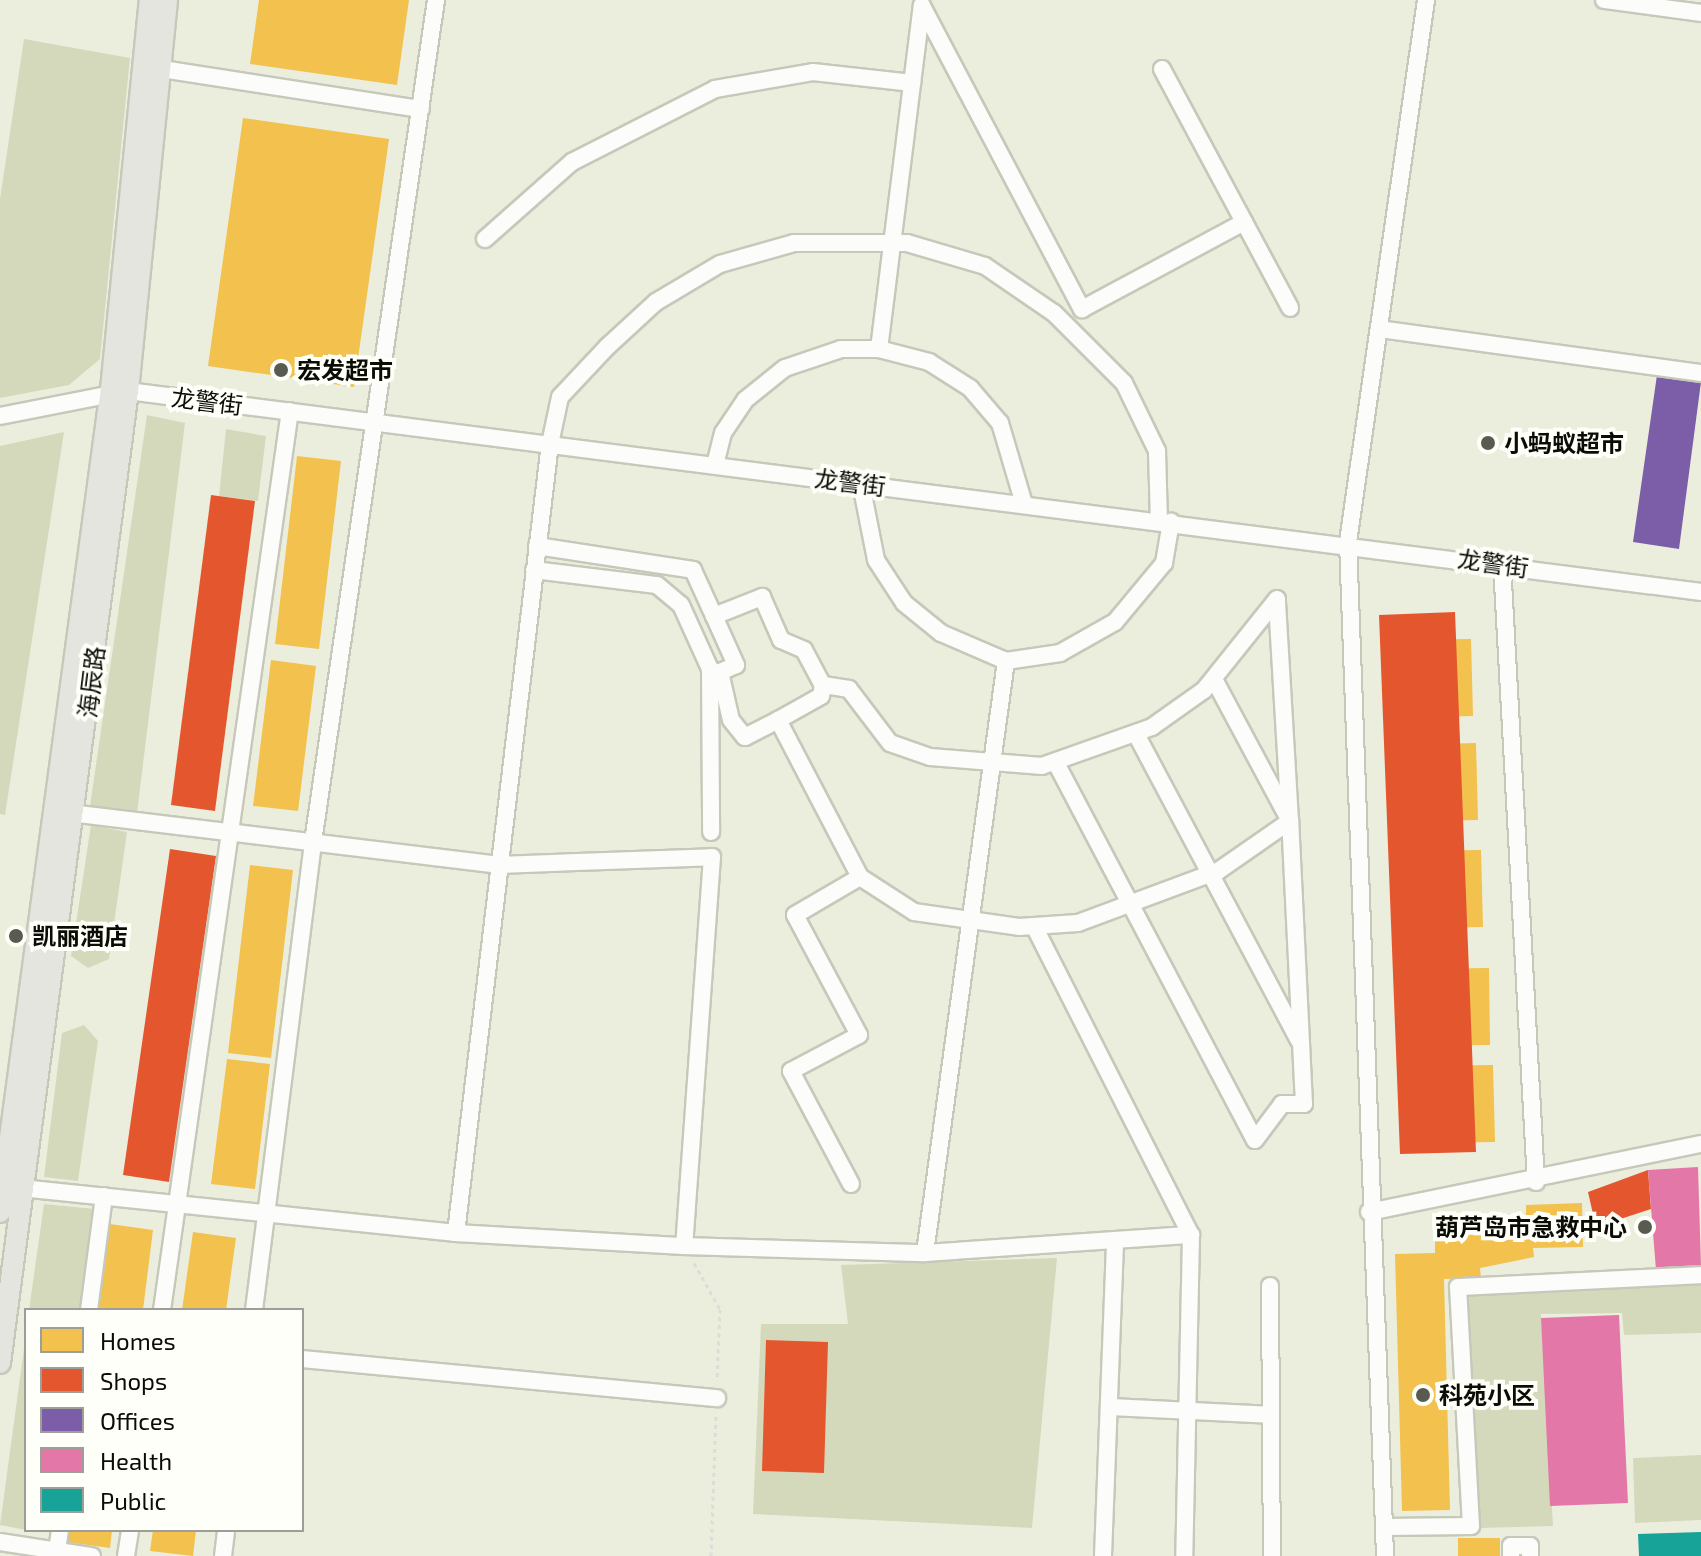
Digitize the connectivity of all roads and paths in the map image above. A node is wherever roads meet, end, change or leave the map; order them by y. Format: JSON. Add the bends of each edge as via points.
{"nodes":[{"id":1,"x":150,"y":0,"type":"edge"},
{"id":2,"x":167,"y":0,"type":"edge"},
{"id":3,"x":436,"y":0,"type":"edge"},
{"id":4,"x":1426,"y":0,"type":"edge"},
{"id":5,"x":1604,"y":0,"type":"edge"},
{"id":6,"x":922,"y":3,"type":"edge"},
{"id":7,"x":1701,"y":13,"type":"edge"},
{"id":8,"x":150,"y":67,"type":"junction"},
{"id":9,"x":1162,"y":69,"type":"dead end"},
{"id":10,"x":912,"y":83,"type":"junction"},
{"id":11,"x":421,"y":109,"type":"junction"},
{"id":12,"x":1244,"y":222,"type":"junction"},
{"id":13,"x":485,"y":239,"type":"dead end"},
{"id":14,"x":892,"y":242,"type":"junction"},
{"id":15,"x":1290,"y":308,"type":"dead end"},
{"id":16,"x":1082,"y":309,"type":"junction"},
{"id":17,"x":1067,"y":326,"type":"junction"},
{"id":18,"x":1379,"y":329,"type":"junction"},
{"id":19,"x":879,"y":349,"type":"junction"},
{"id":20,"x":1701,"y":373,"type":"edge"},
{"id":21,"x":119,"y":392,"type":"junction"},
{"id":22,"x":290,"y":411,"type":"junction"},
{"id":23,"x":0,"y":416,"type":"edge"},
{"id":24,"x":377,"y":422,"type":"junction"},
{"id":25,"x":550,"y":444,"type":"junction"},
{"id":26,"x":715,"y":465,"type":"junction"},
{"id":27,"x":861,"y":484,"type":"junction"},
{"id":28,"x":1024,"y":504,"type":"junction"},
{"id":29,"x":1165,"y":521,"type":"junction"},
{"id":30,"x":1348,"y":542,"type":"junction"},
{"id":31,"x":537,"y":546,"type":"junction"},
{"id":32,"x":1502,"y":564,"type":"junction"},
{"id":33,"x":534,"y":570,"type":"junction"},
{"id":34,"x":1701,"y":592,"type":"edge"},
{"id":35,"x":714,"y":616,"type":"junction"},
{"id":36,"x":1006,"y":661,"type":"junction"},
{"id":37,"x":1214,"y":679,"type":"junction"},
{"id":38,"x":823,"y":685,"type":"junction"},
{"id":39,"x":778,"y":720,"type":"junction"},
{"id":40,"x":1136,"y":734,"type":"junction"},
{"id":41,"x":1056,"y":763,"type":"junction"},
{"id":42,"x":991,"y":765,"type":"junction"},
{"id":43,"x":66,"y":812,"type":"junction"},
{"id":44,"x":1290,"y":821,"type":"junction"},
{"id":45,"x":711,"y":832,"type":"dead end"},
{"id":46,"x":230,"y":833,"type":"junction"},
{"id":47,"x":313,"y":842,"type":"junction"},
{"id":48,"x":498,"y":865,"type":"junction"},
{"id":49,"x":1211,"y":875,"type":"junction"},
{"id":50,"x":860,"y":877,"type":"junction"},
{"id":51,"x":1133,"y":906,"type":"junction"},
{"id":52,"x":970,"y":919,"type":"junction"},
{"id":53,"x":1034,"y":926,"type":"junction"},
{"id":54,"x":1301,"y":1043,"type":"junction"},
{"id":55,"x":14,"y":1111,"type":"edge"},
{"id":56,"x":1701,"y":1144,"type":"edge"},
{"id":57,"x":1536,"y":1182,"type":"junction"},
{"id":58,"x":851,"y":1184,"type":"dead end"},
{"id":59,"x":12,"y":1187,"type":"junction"},
{"id":60,"x":104,"y":1196,"type":"junction"},
{"id":61,"x":177,"y":1204,"type":"junction"},
{"id":62,"x":0,"y":1212,"type":"edge"},
{"id":63,"x":1369,"y":1212,"type":"junction"},
{"id":64,"x":266,"y":1213,"type":"junction"},
{"id":65,"x":456,"y":1233,"type":"junction"},
{"id":66,"x":1191,"y":1235,"type":"junction"},
{"id":67,"x":1115,"y":1241,"type":"junction"},
{"id":68,"x":684,"y":1246,"type":"junction"},
{"id":69,"x":925,"y":1253,"type":"junction"},
{"id":70,"x":1701,"y":1275,"type":"edge"},
{"id":71,"x":1270,"y":1286,"type":"dead end"},
{"id":72,"x":89,"y":1308,"type":"edge"},
{"id":73,"x":162,"y":1308,"type":"edge"},
{"id":74,"x":254,"y":1308,"type":"edge"},
{"id":75,"x":304,"y":1359,"type":"edge"},
{"id":76,"x":0,"y":1363,"type":"edge"},
{"id":77,"x":717,"y":1398,"type":"dead end"},
{"id":78,"x":1109,"y":1407,"type":"junction"},
{"id":79,"x":1186,"y":1411,"type":"junction"},
{"id":80,"x":1271,"y":1415,"type":"junction"},
{"id":81,"x":1384,"y":1527,"type":"junction"},
{"id":82,"x":60,"y":1532,"type":"edge"},
{"id":83,"x":130,"y":1532,"type":"edge"},
{"id":84,"x":226,"y":1532,"type":"edge"},
{"id":85,"x":0,"y":1542,"type":"edge"},
{"id":86,"x":57,"y":1551,"type":"junction"},
{"id":87,"x":92,"y":1556,"type":"edge"},
{"id":88,"x":126,"y":1556,"type":"edge"},
{"id":89,"x":223,"y":1556,"type":"edge"},
{"id":90,"x":1103,"y":1556,"type":"edge"},
{"id":91,"x":1184,"y":1556,"type":"edge"},
{"id":92,"x":1272,"y":1556,"type":"edge"},
{"id":93,"x":1385,"y":1556,"type":"edge"},
{"id":94,"x":1511,"y":1556,"type":"edge"},
{"id":95,"x":1530,"y":1556,"type":"edge"}],
"edges":[{"from":1,"to":8,"type":"main road","name":"海辰路"},
{"from":2,"to":8,"type":"main road","name":"海辰路"},
{"from":3,"to":11,"type":"street"},
{"from":4,"to":18,"type":"street"},
{"from":5,"to":7,"type":"street"},
{"from":6,"to":10,"type":"street"},
{"from":6,"to":16,"type":"street"},
{"from":8,"to":11,"type":"street"},
{"from":8,"to":21,"type":"main road","name":"海辰路"},
{"from":9,"to":12,"type":"street"},
{"from":10,"to":13,"type":"street","via":[[813,72],[715,89],[572,162]]},
{"from":10,"to":14,"type":"street"},
{"from":11,"to":24,"type":"street"},
{"from":12,"to":15,"type":"street"},
{"from":12,"to":16,"type":"street"},
{"from":14,"to":17,"type":"street","via":[[985,266]]},
{"from":14,"to":19,"type":"street"},
{"from":14,"to":25,"type":"street","via":[[794,243],[720,264],[656,302],[560,397]]},
{"from":16,"to":17,"type":"street"},
{"from":17,"to":29,"type":"street","via":[[1124,383],[1150,438]]},
{"from":18,"to":20,"type":"street"},
{"from":18,"to":30,"type":"street"},
{"from":19,"to":26,"type":"street","via":[[841,349],[785,368],[745,400],[723,433]]},
{"from":19,"to":28,"type":"street","via":[[929,362],[970,388],[1000,423]]},
{"from":21,"to":22,"type":"street","name":"龙警街"},
{"from":21,"to":23,"type":"street","name":"龙警街"},
{"from":21,"to":43,"type":"main road","name":"海辰路"},
{"from":22,"to":24,"type":"street","name":"龙警街"},
{"from":22,"to":46,"type":"street"},
{"from":24,"to":25,"type":"street","name":"龙警街"},
{"from":24,"to":47,"type":"street"},
{"from":25,"to":26,"type":"street","name":"龙警街"},
{"from":25,"to":31,"type":"street"},
{"from":26,"to":27,"type":"street","name":"龙警街"},
{"from":27,"to":28,"type":"street","name":"龙警街"},
{"from":27,"to":36,"type":"street","via":[[876,560],[904,603],[941,633]]},
{"from":28,"to":29,"type":"street","name":"龙警街"},
{"from":29,"to":30,"type":"street","name":"龙警街"},
{"from":29,"to":36,"type":"street","via":[[1164,563],[1115,622],[1060,653]]},
{"from":30,"to":32,"type":"street","name":"龙警街"},
{"from":30,"to":63,"type":"street"},
{"from":31,"to":33,"type":"street"},
{"from":31,"to":35,"type":"street","via":[[693,570]]},
{"from":32,"to":34,"type":"street","name":"龙警街"},
{"from":32,"to":57,"type":"street"},
{"from":33,"to":45,"type":"street","via":[[657,585],[681,605],[710,669]]},
{"from":33,"to":48,"type":"street"},
{"from":35,"to":38,"type":"street","via":[[762,597],[781,640],[804,650]]},
{"from":35,"to":39,"type":"street","via":[[736,665],[720,672],[731,720],[745,737]]},
{"from":36,"to":42,"type":"street"},
{"from":37,"to":40,"type":"street"},
{"from":37,"to":44,"type":"street"},
{"from":37,"to":44,"type":"street","via":[[1277,599]]},
{"from":38,"to":39,"type":"street","via":[[821,696]]},
{"from":38,"to":42,"type":"street","via":[[849,689],[890,743]]},
{"from":39,"to":50,"type":"street"},
{"from":40,"to":41,"type":"street"},
{"from":40,"to":49,"type":"street"},
{"from":41,"to":42,"type":"street"},
{"from":41,"to":51,"type":"street"},
{"from":42,"to":52,"type":"street"},
{"from":43,"to":46,"type":"street"},
{"from":43,"to":55,"type":"main road","name":"海辰路"},
{"from":44,"to":49,"type":"street"},
{"from":44,"to":54,"type":"street"},
{"from":46,"to":47,"type":"street"},
{"from":46,"to":61,"type":"street"},
{"from":47,"to":48,"type":"street"},
{"from":47,"to":64,"type":"street"},
{"from":48,"to":65,"type":"street"},
{"from":48,"to":68,"type":"street","via":[[712,857]]},
{"from":49,"to":51,"type":"street"},
{"from":49,"to":54,"type":"street"},
{"from":50,"to":52,"type":"street","via":[[914,912]]},
{"from":50,"to":58,"type":"street","via":[[795,915],[859,1035],[791,1071]]},
{"from":51,"to":53,"type":"street"},
{"from":51,"to":54,"type":"street","via":[[1255,1140],[1282,1104],[1304,1104]]},
{"from":52,"to":53,"type":"street"},
{"from":52,"to":69,"type":"street"},
{"from":53,"to":66,"type":"street"},
{"from":55,"to":59,"type":"main road","name":"海辰路"},
{"from":56,"to":57,"type":"street"},
{"from":57,"to":63,"type":"street"},
{"from":59,"to":60,"type":"street"},
{"from":59,"to":62,"type":"main road","name":"海辰路"},
{"from":59,"to":76,"type":"main road","name":"海辰路"},
{"from":60,"to":61,"type":"street"},
{"from":60,"to":72,"type":"street"},
{"from":61,"to":64,"type":"street"},
{"from":61,"to":73,"type":"street"},
{"from":63,"to":81,"type":"street"},
{"from":64,"to":65,"type":"street"},
{"from":64,"to":74,"type":"street"},
{"from":65,"to":68,"type":"street"},
{"from":66,"to":67,"type":"street"},
{"from":66,"to":79,"type":"street"},
{"from":67,"to":69,"type":"street"},
{"from":67,"to":78,"type":"street"},
{"from":68,"to":69,"type":"street"},
{"from":70,"to":81,"type":"street","via":[[1458,1287],[1471,1526]]},
{"from":71,"to":80,"type":"street"},
{"from":75,"to":77,"type":"street"},
{"from":78,"to":79,"type":"street"},
{"from":78,"to":90,"type":"street"},
{"from":79,"to":80,"type":"street"},
{"from":79,"to":91,"type":"street"},
{"from":80,"to":92,"type":"street"},
{"from":81,"to":93,"type":"street"},
{"from":82,"to":86,"type":"street"},
{"from":83,"to":88,"type":"street"},
{"from":84,"to":89,"type":"street"},
{"from":85,"to":86,"type":"street"},
{"from":86,"to":87,"type":"street"},
{"from":94,"to":95,"type":"street","via":[[1511,1546],[1530,1546]]}]}
